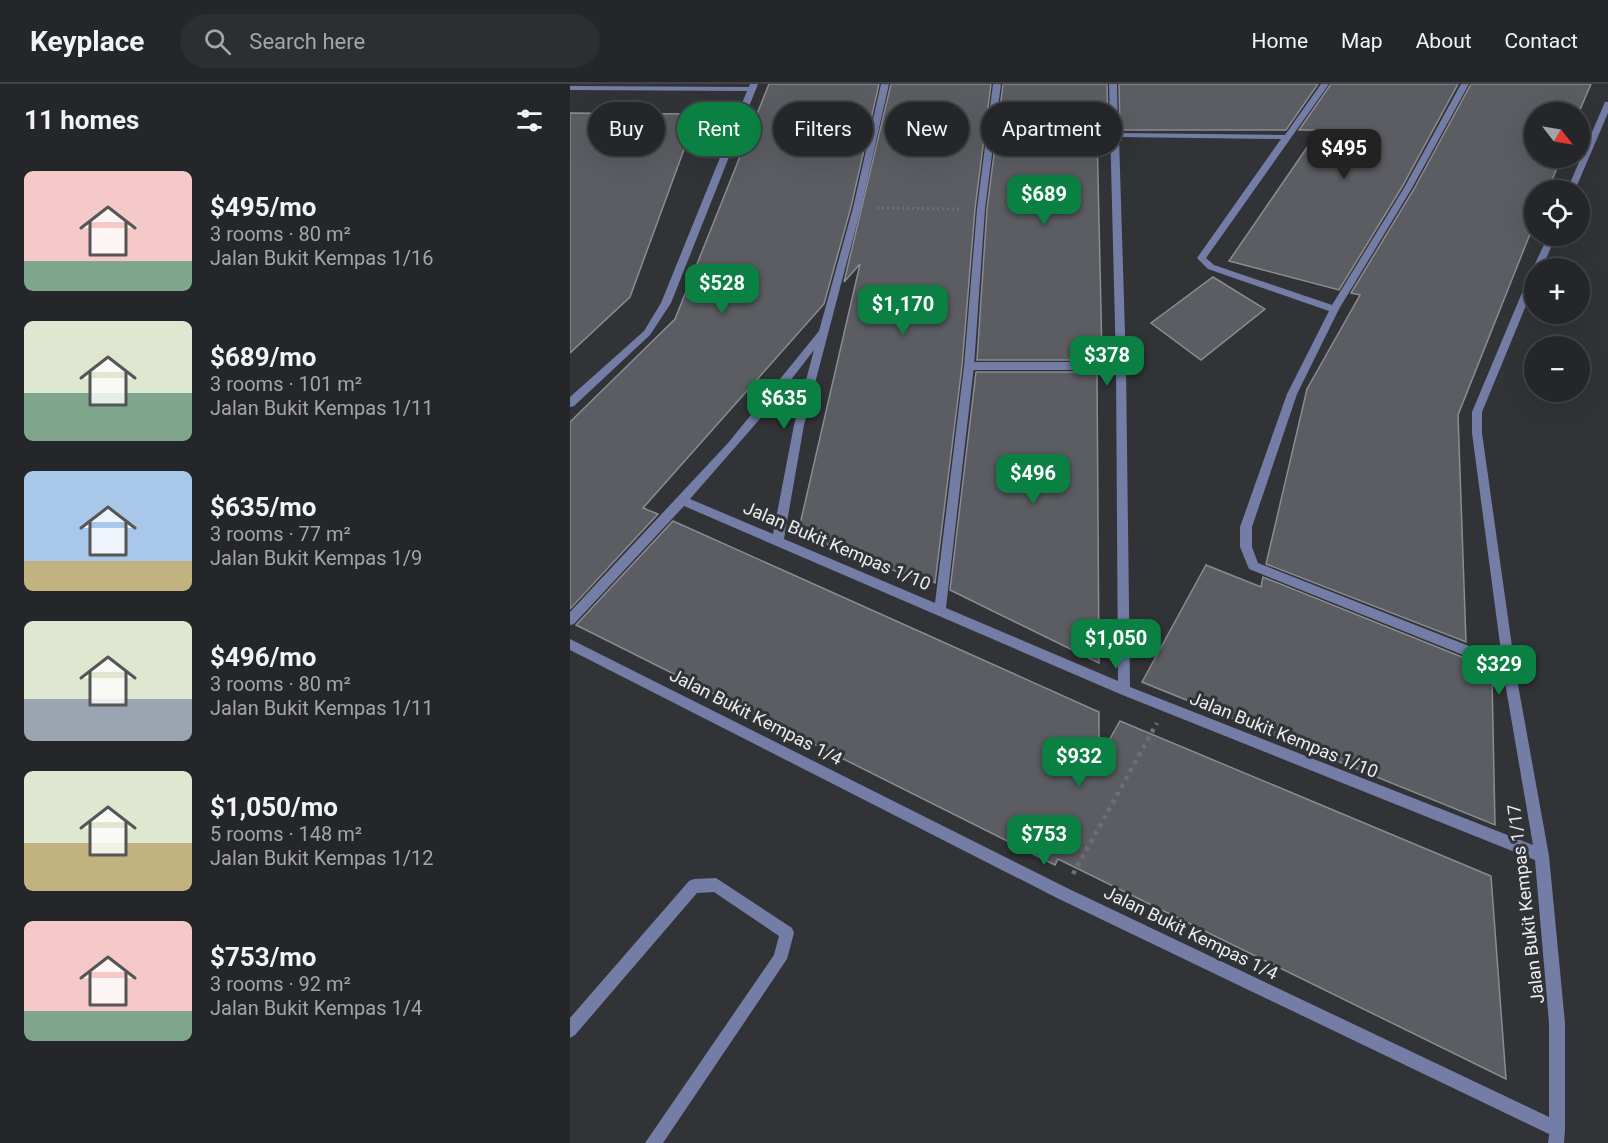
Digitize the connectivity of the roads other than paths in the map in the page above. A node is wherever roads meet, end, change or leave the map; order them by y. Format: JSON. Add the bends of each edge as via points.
{"nodes":[{"id":1,"x":885,"y":84,"type":"edge"},
{"id":2,"x":997,"y":84,"type":"edge"},
{"id":3,"x":1113,"y":84,"type":"edge"},
{"id":4,"x":1325,"y":84,"type":"edge"},
{"id":5,"x":1465,"y":84,"type":"edge"},
{"id":6,"x":753,"y":87,"type":"edge"},
{"id":7,"x":570,"y":88,"type":"edge"},
{"id":8,"x":1114,"y":102,"type":"edge"},
{"id":9,"x":1608,"y":104,"type":"edge"},
{"id":10,"x":1122,"y":135,"type":"edge"},
{"id":11,"x":1285,"y":137,"type":"junction"},
{"id":12,"x":1116,"y":156,"type":"edge"},
{"id":13,"x":1575,"y":180,"type":"edge"},
{"id":14,"x":1524,"y":300,"type":"edge"},
{"id":15,"x":1334,"y":309,"type":"junction"},
{"id":16,"x":825,"y":328,"type":"junction"},
{"id":17,"x":969,"y":366,"type":"junction"},
{"id":18,"x":1121,"y":366,"type":"junction"},
{"id":19,"x":570,"y":404,"type":"edge"},
{"id":20,"x":684,"y":501,"type":"junction"},
{"id":21,"x":777,"y":539,"type":"junction"},
{"id":22,"x":940,"y":610,"type":"junction"},
{"id":23,"x":570,"y":620,"type":"edge"},
{"id":24,"x":570,"y":644,"type":"edge"},
{"id":25,"x":1509,"y":668,"type":"junction"},
{"id":26,"x":1124,"y":690,"type":"junction"},
{"id":27,"x":1542,"y":856,"type":"junction"},
{"id":28,"x":570,"y":1030,"type":"edge"},
{"id":29,"x":1508,"y":1106,"type":"joint"},
{"id":30,"x":1556,"y":1136,"type":"edge"},
{"id":31,"x":653,"y":1143,"type":"edge"}],
"edges":[{"from":1,"to":16,"type":"street"},
{"from":2,"to":17,"type":"street","via":[[981,209]]},
{"from":3,"to":8,"type":"street"},
{"from":4,"to":11,"type":"street"},
{"from":5,"to":15,"type":"street","via":[[1408,188]]},
{"from":6,"to":7,"type":"street"},
{"from":6,"to":19,"type":"street","via":[[666,303],[646,333]]},
{"from":9,"to":13,"type":"street"},
{"from":10,"to":11,"type":"street"},
{"from":11,"to":15,"type":"street","via":[[1201,258],[1211,267]]},
{"from":12,"to":18,"type":"street"},
{"from":14,"to":25,"type":"street","name":"Jalan Bukit Kempas 1/17","via":[[1477,412]]},
{"from":15,"to":25,"type":"street","via":[[1292,394],[1246,527],[1246,547],[1253,566]]},
{"from":16,"to":20,"type":"street","via":[[786,381]]},
{"from":16,"to":21,"type":"street","via":[[799,425]]},
{"from":17,"to":18,"type":"street"},
{"from":17,"to":22,"type":"street"},
{"from":18,"to":26,"type":"street"},
{"from":20,"to":21,"type":"street","name":"Jalan Bukit Kempas 1/10"},
{"from":20,"to":23,"type":"street"},
{"from":21,"to":22,"type":"street","name":"Jalan Bukit Kempas 1/10"},
{"from":22,"to":26,"type":"street","name":"Jalan Bukit Kempas 1/10"},
{"from":24,"to":29,"type":"street","name":"Jalan Bukit Kempas 1/4","via":[[1062,893]]},
{"from":25,"to":27,"type":"street","name":"Jalan Bukit Kempas 1/17"},
{"from":26,"to":27,"type":"street","name":"Jalan Bukit Kempas 1/10"},
{"from":27,"to":30,"type":"street","name":"Jalan Bukit Kempas 1/17","via":[[1557,1023]]},
{"from":28,"to":31,"type":"street","via":[[694,886],[716,885],[788,933],[780,959]]},
{"from":29,"to":30,"type":"street","name":"Jalan Bukit Kempas 1/17"}]}
